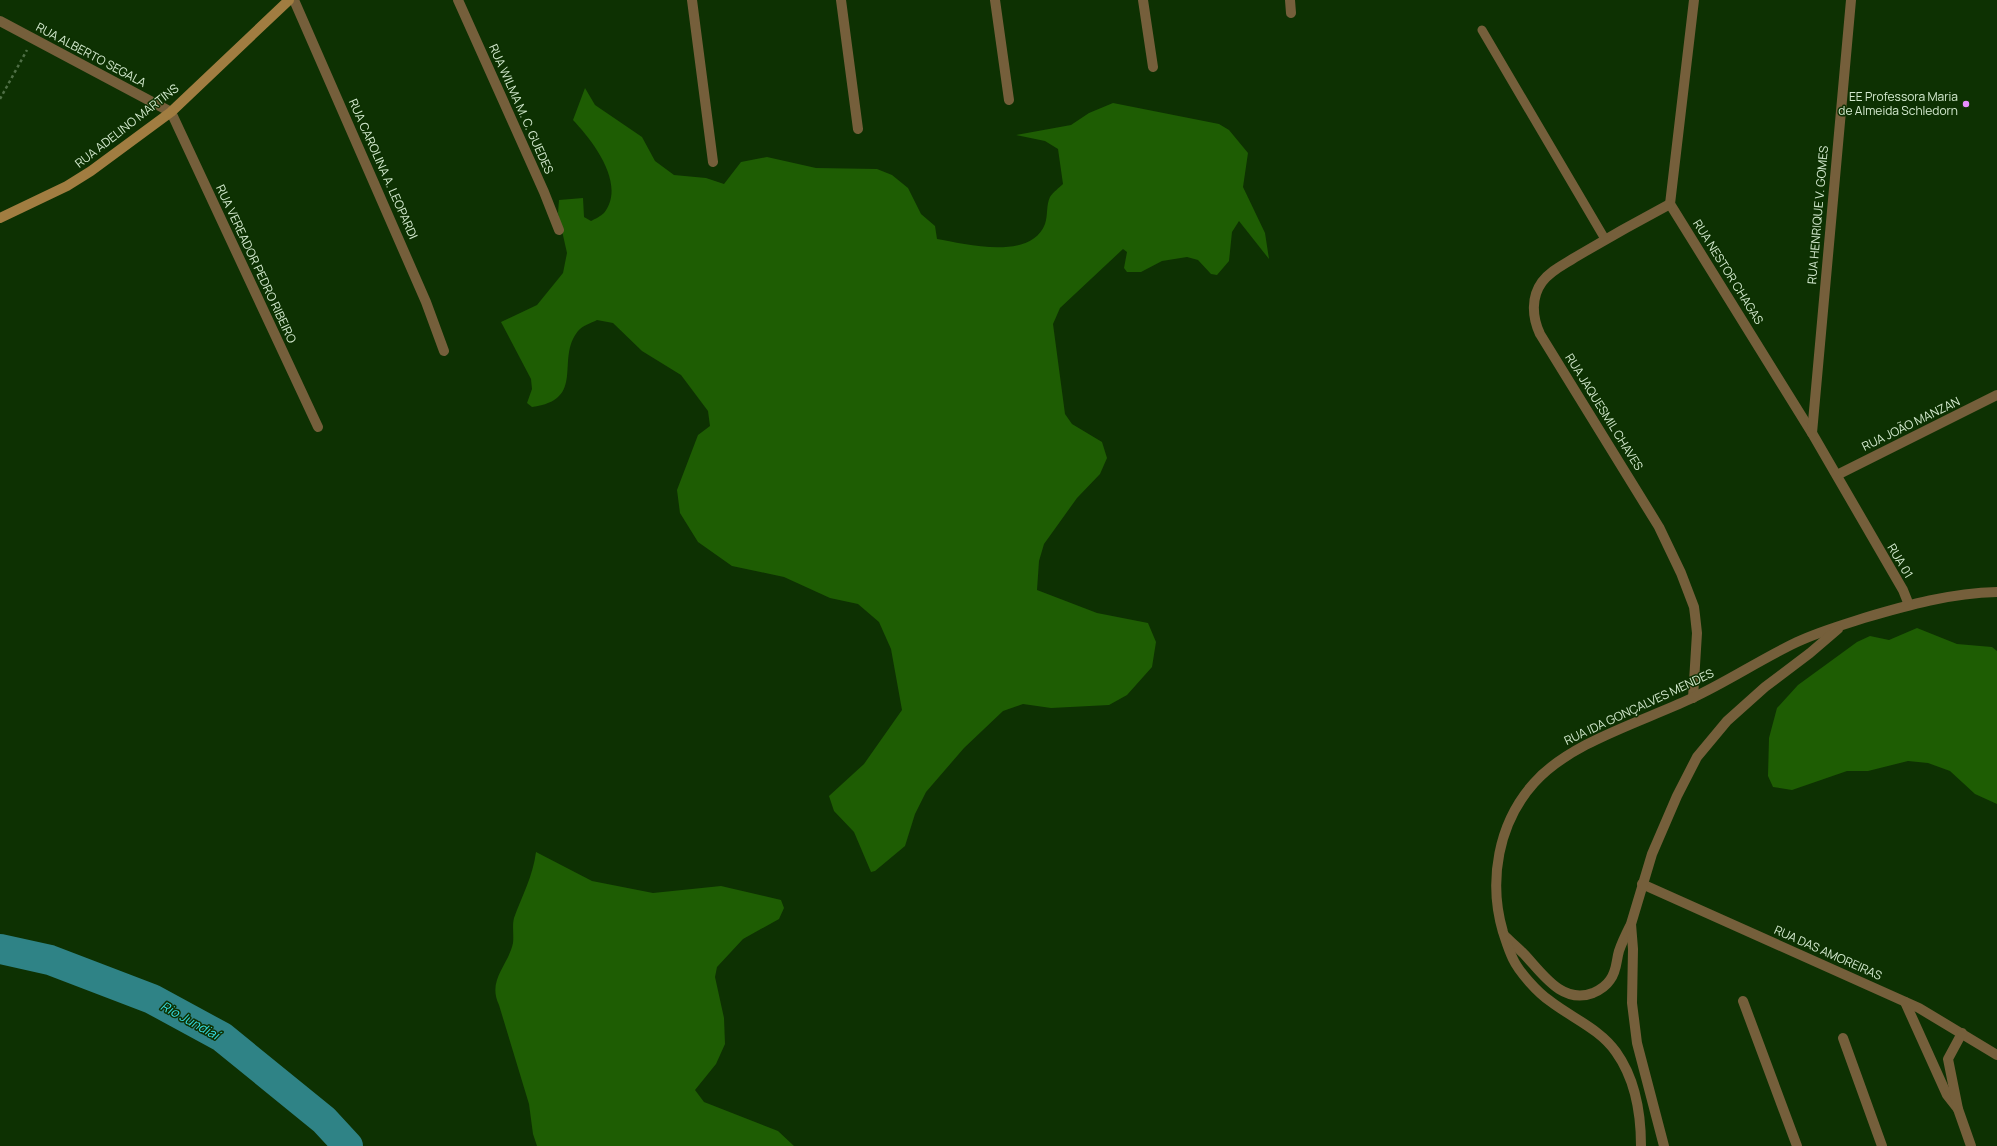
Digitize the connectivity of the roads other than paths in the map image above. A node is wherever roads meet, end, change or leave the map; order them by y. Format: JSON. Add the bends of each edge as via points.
{"nodes":[{"id":1,"x":290,"y":0,"type":"edge"},
{"id":2,"x":294,"y":0,"type":"edge"},
{"id":3,"x":458,"y":0,"type":"edge"},
{"id":4,"x":692,"y":0,"type":"edge"},
{"id":5,"x":841,"y":0,"type":"edge"},
{"id":6,"x":995,"y":0,"type":"edge"},
{"id":7,"x":1143,"y":0,"type":"edge"},
{"id":8,"x":1290,"y":0,"type":"edge"},
{"id":9,"x":1694,"y":0,"type":"edge"},
{"id":10,"x":1851,"y":0,"type":"edge"},
{"id":11,"x":1291,"y":13,"type":"dead end"},
{"id":12,"x":0,"y":21,"type":"edge"},
{"id":13,"x":1482,"y":30,"type":"dead end"},
{"id":14,"x":1153,"y":67,"type":"dead end"},
{"id":15,"x":1009,"y":100,"type":"dead end"},
{"id":16,"x":171,"y":112,"type":"junction"},
{"id":17,"x":858,"y":129,"type":"dead end"},
{"id":18,"x":713,"y":162,"type":"dead end"},
{"id":19,"x":1670,"y":204,"type":"junction"},
{"id":20,"x":0,"y":218,"type":"edge"},
{"id":21,"x":559,"y":230,"type":"dead end"},
{"id":22,"x":1605,"y":239,"type":"junction"},
{"id":23,"x":444,"y":351,"type":"dead end"},
{"id":24,"x":1997,"y":396,"type":"edge"},
{"id":25,"x":318,"y":427,"type":"dead end"},
{"id":26,"x":1812,"y":433,"type":"junction"},
{"id":27,"x":1837,"y":475,"type":"junction"},
{"id":28,"x":1868,"y":532,"type":"joint"},
{"id":29,"x":1997,"y":592,"type":"edge"},
{"id":30,"x":1909,"y":605,"type":"junction"},
{"id":31,"x":1842,"y":625,"type":"junction"},
{"id":32,"x":1693,"y":698,"type":"junction"},
{"id":33,"x":1642,"y":884,"type":"junction"},
{"id":34,"x":1631,"y":924,"type":"junction"},
{"id":35,"x":1504,"y":936,"type":"junction"},
{"id":36,"x":1743,"y":1001,"type":"dead end"},
{"id":37,"x":1905,"y":1002,"type":"junction"},
{"id":38,"x":1962,"y":1033,"type":"junction"},
{"id":39,"x":1843,"y":1038,"type":"dead end"},
{"id":40,"x":1997,"y":1055,"type":"edge"},
{"id":41,"x":1958,"y":1109,"type":"junction"},
{"id":42,"x":1642,"y":1146,"type":"edge"},
{"id":43,"x":1664,"y":1146,"type":"edge"},
{"id":44,"x":1797,"y":1146,"type":"edge"},
{"id":45,"x":1882,"y":1146,"type":"edge"},
{"id":46,"x":1971,"y":1146,"type":"edge"}],
"edges":[{"from":1,"to":16,"type":"street","name":"RUA ADELINO MARTINS"},
{"from":2,"to":23,"type":"street","name":"RUA CAROLINA A. LEOPARDI","via":[[426,302]]},
{"from":3,"to":21,"type":"street","name":"RUA WILMA M. C. GUEDES"},
{"from":4,"to":18,"type":"street"},
{"from":5,"to":17,"type":"street"},
{"from":6,"to":15,"type":"street"},
{"from":7,"to":14,"type":"street"},
{"from":8,"to":11,"type":"street"},
{"from":9,"to":19,"type":"street"},
{"from":10,"to":26,"type":"street","name":"RUA HENRIQUE V. GOMES"},
{"from":12,"to":16,"type":"street","name":"RUA ALBERTO SEGALA"},
{"from":13,"to":22,"type":"lane"},
{"from":16,"to":20,"type":"street","name":"RUA ADELINO MARTINS","via":[[92,171]]},
{"from":16,"to":25,"type":"street","name":"RUA VEREADOR PEDRO RIBEIRO"},
{"from":19,"to":22,"type":"street","name":"RUA JAQUESMIL CHAVES"},
{"from":19,"to":26,"type":"street","name":"RUA NESTOR CHAGAS"},
{"from":22,"to":32,"type":"street","name":"RUA JAQUESMIL CHAVES","via":[[1542,281],[1534,300],[1534,317],[1540,334],[1659,526],[1681,573],[1695,615]]},
{"from":24,"to":27,"type":"street","name":"RUA JOÃO MANZAN"},
{"from":26,"to":27,"type":"street","name":"RUA NESTOR CHAGAS"},
{"from":27,"to":28,"type":"street","name":"RUA NESTOR CHAGAS"},
{"from":28,"to":30,"type":"street","name":"RUA 01","via":[[1903,590]]},
{"from":29,"to":30,"type":"street","name":"RUA IDA GONÇALVES MENDES","via":[[1962,595]]},
{"from":30,"to":31,"type":"street","name":"RUA IDA GONÇALVES MENDES"},
{"from":31,"to":32,"type":"street","name":"RUA IDA GONÇALVES MENDES","via":[[1798,641]]},
{"from":31,"to":33,"type":"street","name":"RUA IDA GONÇALVES MENDES","via":[[1727,721],[1697,757],[1664,825]]},
{"from":32,"to":35,"type":"street","name":"RUA IDA GONÇALVES MENDES","via":[[1579,749],[1559,760],[1532,784],[1512,815],[1500,849],[1496,887],[1497,906]]},
{"from":33,"to":34,"type":"street","name":"RUA IDA GONÇALVES MENDES"},
{"from":33,"to":37,"type":"street","name":"RUA DAS AMOREIRAS"},
{"from":34,"to":35,"type":"street","name":"RUA IDA GONÇALVES MENDES","via":[[1618,952],[1616,968],[1610,980],[1600,990],[1588,995],[1570,994],[1559,989]]},
{"from":34,"to":43,"type":"street","name":"RUA IDA GONÇALVES MENDES","via":[[1632,1003],[1637,1043]]},
{"from":35,"to":42,"type":"street","name":"RUA IDA GONÇALVES MENDES","via":[[1513,961],[1538,990],[1550,1001],[1586,1024],[1615,1050],[1636,1094]]},
{"from":36,"to":44,"type":"street"},
{"from":37,"to":38,"type":"street","name":"RUA DAS AMOREIRAS"},
{"from":37,"to":41,"type":"street","via":[[1947,1095]]},
{"from":38,"to":40,"type":"street","name":"RUA DAS AMOREIRAS"},
{"from":38,"to":41,"type":"street","via":[[1948,1059]]},
{"from":39,"to":45,"type":"street"},
{"from":41,"to":46,"type":"street"}]}
